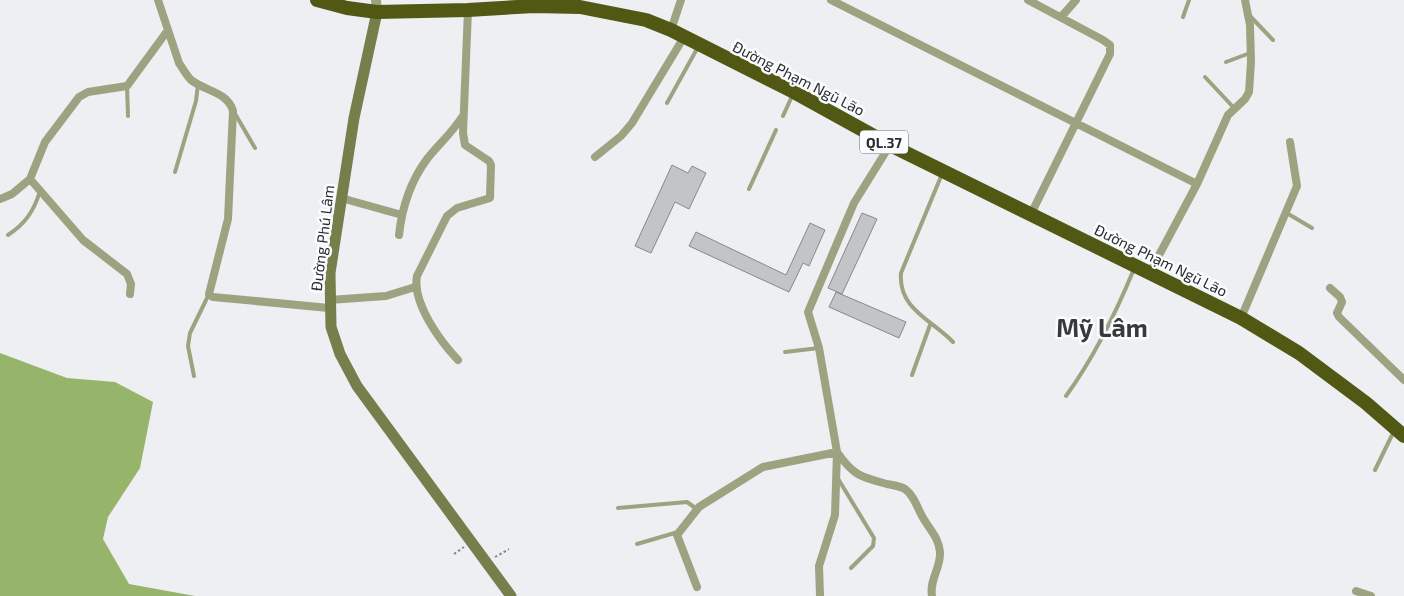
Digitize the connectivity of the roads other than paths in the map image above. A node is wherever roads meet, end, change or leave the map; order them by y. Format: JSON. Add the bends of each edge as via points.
{"nodes":[{"id":1,"x":158,"y":0,"type":"edge"},
{"id":2,"x":317,"y":0,"type":"edge"},
{"id":3,"x":681,"y":0,"type":"edge"},
{"id":4,"x":831,"y":0,"type":"edge"},
{"id":5,"x":1028,"y":0,"type":"edge"},
{"id":6,"x":1076,"y":0,"type":"edge"},
{"id":7,"x":1189,"y":0,"type":"edge"},
{"id":8,"x":1245,"y":0,"type":"edge"},
{"id":9,"x":347,"y":4,"type":"edge"},
{"id":10,"x":377,"y":6,"type":"edge"},
{"id":11,"x":468,"y":10,"type":"junction"},
{"id":12,"x":1249,"y":15,"type":"junction"},
{"id":13,"x":1062,"y":16,"type":"junction"},
{"id":14,"x":1183,"y":18,"type":"dead end"},
{"id":15,"x":168,"y":30,"type":"junction"},
{"id":16,"x":671,"y":30,"type":"junction"},
{"id":17,"x":684,"y":37,"type":"junction"},
{"id":18,"x":1273,"y":40,"type":"dead end"},
{"id":19,"x":699,"y":45,"type":"junction"},
{"id":20,"x":1250,"y":53,"type":"junction"},
{"id":21,"x":1226,"y":62,"type":"dead end"},
{"id":22,"x":1205,"y":77,"type":"dead end"},
{"id":23,"x":198,"y":84,"type":"junction"},
{"id":24,"x":127,"y":86,"type":"junction"},
{"id":25,"x":794,"y":92,"type":"junction"},
{"id":26,"x":667,"y":103,"type":"dead end"},
{"id":27,"x":1235,"y":109,"type":"junction"},
{"id":28,"x":233,"y":110,"type":"junction"},
{"id":29,"x":128,"y":116,"type":"dead end"},
{"id":30,"x":463,"y":116,"type":"junction"},
{"id":31,"x":783,"y":116,"type":"dead end"},
{"id":32,"x":1075,"y":121,"type":"junction"},
{"id":33,"x":776,"y":130,"type":"dead end"},
{"id":34,"x":1290,"y":142,"type":"dead end"},
{"id":35,"x":890,"y":145,"type":"junction"},
{"id":36,"x":254,"y":148,"type":"dead end"},
{"id":37,"x":595,"y":157,"type":"dead end"},
{"id":38,"x":943,"y":170,"type":"junction"},
{"id":39,"x":175,"y":172,"type":"dead end"},
{"id":40,"x":30,"y":179,"type":"junction"},
{"id":41,"x":1197,"y":184,"type":"junction"},
{"id":42,"x":749,"y":190,"type":"dead end"},
{"id":43,"x":40,"y":191,"type":"junction"},
{"id":44,"x":342,"y":198,"type":"junction"},
{"id":45,"x":0,"y":199,"type":"edge"},
{"id":46,"x":1285,"y":212,"type":"junction"},
{"id":47,"x":1031,"y":214,"type":"junction"},
{"id":48,"x":402,"y":215,"type":"junction"},
{"id":49,"x":1312,"y":228,"type":"dead end"},
{"id":50,"x":8,"y":235,"type":"dead end"},
{"id":51,"x":399,"y":235,"type":"dead end"},
{"id":52,"x":1136,"y":265,"type":"junction"},
{"id":53,"x":1150,"y":272,"type":"junction"},
{"id":54,"x":415,"y":287,"type":"junction"},
{"id":55,"x":1330,"y":288,"type":"dead end"},
{"id":56,"x":130,"y":294,"type":"dead end"},
{"id":57,"x":209,"y":294,"type":"junction"},
{"id":58,"x":329,"y":304,"type":"junction"},
{"id":59,"x":1241,"y":318,"type":"junction"},
{"id":60,"x":930,"y":325,"type":"junction"},
{"id":61,"x":952,"y":342,"type":"dead end"},
{"id":62,"x":819,"y":348,"type":"junction"},
{"id":63,"x":785,"y":352,"type":"dead end"},
{"id":64,"x":458,"y":360,"type":"dead end"},
{"id":65,"x":912,"y":375,"type":"dead end"},
{"id":66,"x":194,"y":376,"type":"dead end"},
{"id":67,"x":1404,"y":380,"type":"edge"},
{"id":68,"x":1066,"y":396,"type":"dead end"},
{"id":69,"x":1400,"y":432,"type":"edge"},
{"id":70,"x":837,"y":452,"type":"junction"},
{"id":71,"x":1375,"y":470,"type":"dead end"},
{"id":72,"x":836,"y":475,"type":"junction"},
{"id":73,"x":618,"y":508,"type":"dead end"},
{"id":74,"x":696,"y":510,"type":"junction"},
{"id":75,"x":678,"y":532,"type":"junction"},
{"id":76,"x":637,"y":544,"type":"dead end"},
{"id":77,"x":851,"y":568,"type":"dead end"},
{"id":78,"x":697,"y":587,"type":"dead end"},
{"id":79,"x":1356,"y":591,"type":"dead end"},
{"id":80,"x":511,"y":596,"type":"edge"},
{"id":81,"x":820,"y":596,"type":"edge"},
{"id":82,"x":932,"y":596,"type":"edge"},
{"id":83,"x":1371,"y":596,"type":"edge"}],
"edges":[{"from":1,"to":15,"type":"street"},
{"from":2,"to":9,"type":"highway","name":"Đường Phạm Ngũ Lão","number":"QL.37"},
{"from":3,"to":16,"type":"street"},
{"from":4,"to":32,"type":"street"},
{"from":5,"to":13,"type":"street"},
{"from":6,"to":13,"type":"street"},
{"from":7,"to":14,"type":"lane"},
{"from":8,"to":12,"type":"street"},
{"from":9,"to":10,"type":"highway","name":"Đường Phạm Ngũ Lão","number":"QL.37"},
{"from":10,"to":11,"type":"highway","name":"Đường Phạm Ngũ Lão","number":"QL.37"},
{"from":10,"to":44,"type":"main road","name":"Đường Phú Lâm","via":[[354,118]]},
{"from":11,"to":16,"type":"highway","name":"Đường Phạm Ngũ Lão","number":"QL.37","via":[[580,7],[646,20]]},
{"from":11,"to":30,"type":"street"},
{"from":12,"to":18,"type":"lane"},
{"from":12,"to":20,"type":"street"},
{"from":13,"to":32,"type":"street","via":[[1110,46],[1110,54]]},
{"from":15,"to":23,"type":"street","via":[[179,63],[190,79]]},
{"from":15,"to":24,"type":"street"},
{"from":16,"to":17,"type":"highway","name":"Đường Phạm Ngũ Lão","number":"QL.37"},
{"from":17,"to":19,"type":"highway","name":"Đường Phạm Ngũ Lão","number":"QL.37"},
{"from":17,"to":37,"type":"street","via":[[632,123]]},
{"from":19,"to":25,"type":"highway","name":"Đường Phạm Ngũ Lão","number":"QL.37"},
{"from":19,"to":26,"type":"lane"},
{"from":20,"to":21,"type":"lane"},
{"from":20,"to":27,"type":"street","via":[[1249,92]]},
{"from":22,"to":27,"type":"lane"},
{"from":23,"to":28,"type":"street","via":[[224,97]]},
{"from":23,"to":39,"type":"lane"},
{"from":24,"to":29,"type":"lane"},
{"from":24,"to":40,"type":"street","via":[[88,92],[79,97],[45,142]]},
{"from":25,"to":31,"type":"lane"},
{"from":25,"to":35,"type":"highway","name":"Đường Phạm Ngũ Lão","number":"QL.37"},
{"from":27,"to":41,"type":"street","via":[[1225,122]]},
{"from":28,"to":36,"type":"lane"},
{"from":28,"to":57,"type":"street","via":[[228,218]]},
{"from":30,"to":48,"type":"street","via":[[411,185]]},
{"from":30,"to":54,"type":"street","via":[[465,145],[491,165],[490,198],[457,208],[447,216],[417,276]]},
{"from":32,"to":41,"type":"street"},
{"from":32,"to":47,"type":"street"},
{"from":33,"to":42,"type":"lane"},
{"from":34,"to":46,"type":"street","via":[[1297,186]]},
{"from":35,"to":38,"type":"highway","name":"Đường Phạm Ngũ Lão","number":"QL.37"},
{"from":35,"to":62,"type":"street","via":[[854,203],[808,312]]},
{"from":38,"to":47,"type":"highway","name":"Đường Phạm Ngũ Lão","number":"QL.37"},
{"from":38,"to":60,"type":"lane","via":[[902,273],[900,286],[906,298]]},
{"from":40,"to":43,"type":"street"},
{"from":40,"to":45,"type":"street"},
{"from":41,"to":53,"type":"street"},
{"from":43,"to":50,"type":"lane","via":[[28,218]]},
{"from":43,"to":56,"type":"street","via":[[83,240],[127,274]]},
{"from":44,"to":48,"type":"street"},
{"from":44,"to":58,"type":"main road","name":"Đường Phú Lâm","via":[[330,273]]},
{"from":46,"to":49,"type":"lane"},
{"from":46,"to":59,"type":"street"},
{"from":47,"to":52,"type":"highway","name":"Đường Phạm Ngũ Lão","number":"QL.37"},
{"from":48,"to":51,"type":"street"},
{"from":52,"to":53,"type":"highway","name":"Đường Phạm Ngũ Lão","number":"QL.37"},
{"from":52,"to":68,"type":"lane","via":[[1115,316],[1089,364]]},
{"from":53,"to":59,"type":"highway","name":"Đường Phạm Ngũ Lão","number":"QL.37"},
{"from":54,"to":58,"type":"street","via":[[386,296]]},
{"from":54,"to":64,"type":"street","via":[[432,328]]},
{"from":55,"to":67,"type":"street","via":[[1342,302],[1339,317]]},
{"from":57,"to":58,"type":"street","via":[[213,297]]},
{"from":57,"to":66,"type":"lane","via":[[193,324],[189,340]]},
{"from":58,"to":80,"type":"main road","name":"Đường Phú Lâm","via":[[337,345],[357,386]]},
{"from":59,"to":69,"type":"highway","name":"Đường Phạm Ngũ Lão","number":"QL.37","via":[[1299,353]]},
{"from":60,"to":61,"type":"lane"},
{"from":60,"to":65,"type":"lane"},
{"from":62,"to":63,"type":"lane"},
{"from":62,"to":70,"type":"street"},
{"from":69,"to":71,"type":"lane"},
{"from":70,"to":72,"type":"street"},
{"from":70,"to":74,"type":"street","via":[[763,467],[733,483]]},
{"from":70,"to":82,"type":"street","via":[[856,474],[904,488],[911,495],[940,551]]},
{"from":72,"to":77,"type":"lane","via":[[874,538],[873,546]]},
{"from":72,"to":81,"type":"street","via":[[835,515],[819,566]]},
{"from":73,"to":74,"type":"lane","via":[[687,502]]},
{"from":74,"to":75,"type":"street"},
{"from":75,"to":76,"type":"lane"},
{"from":75,"to":78,"type":"street","via":[[677,539]]},
{"from":79,"to":83,"type":"street"}]}
